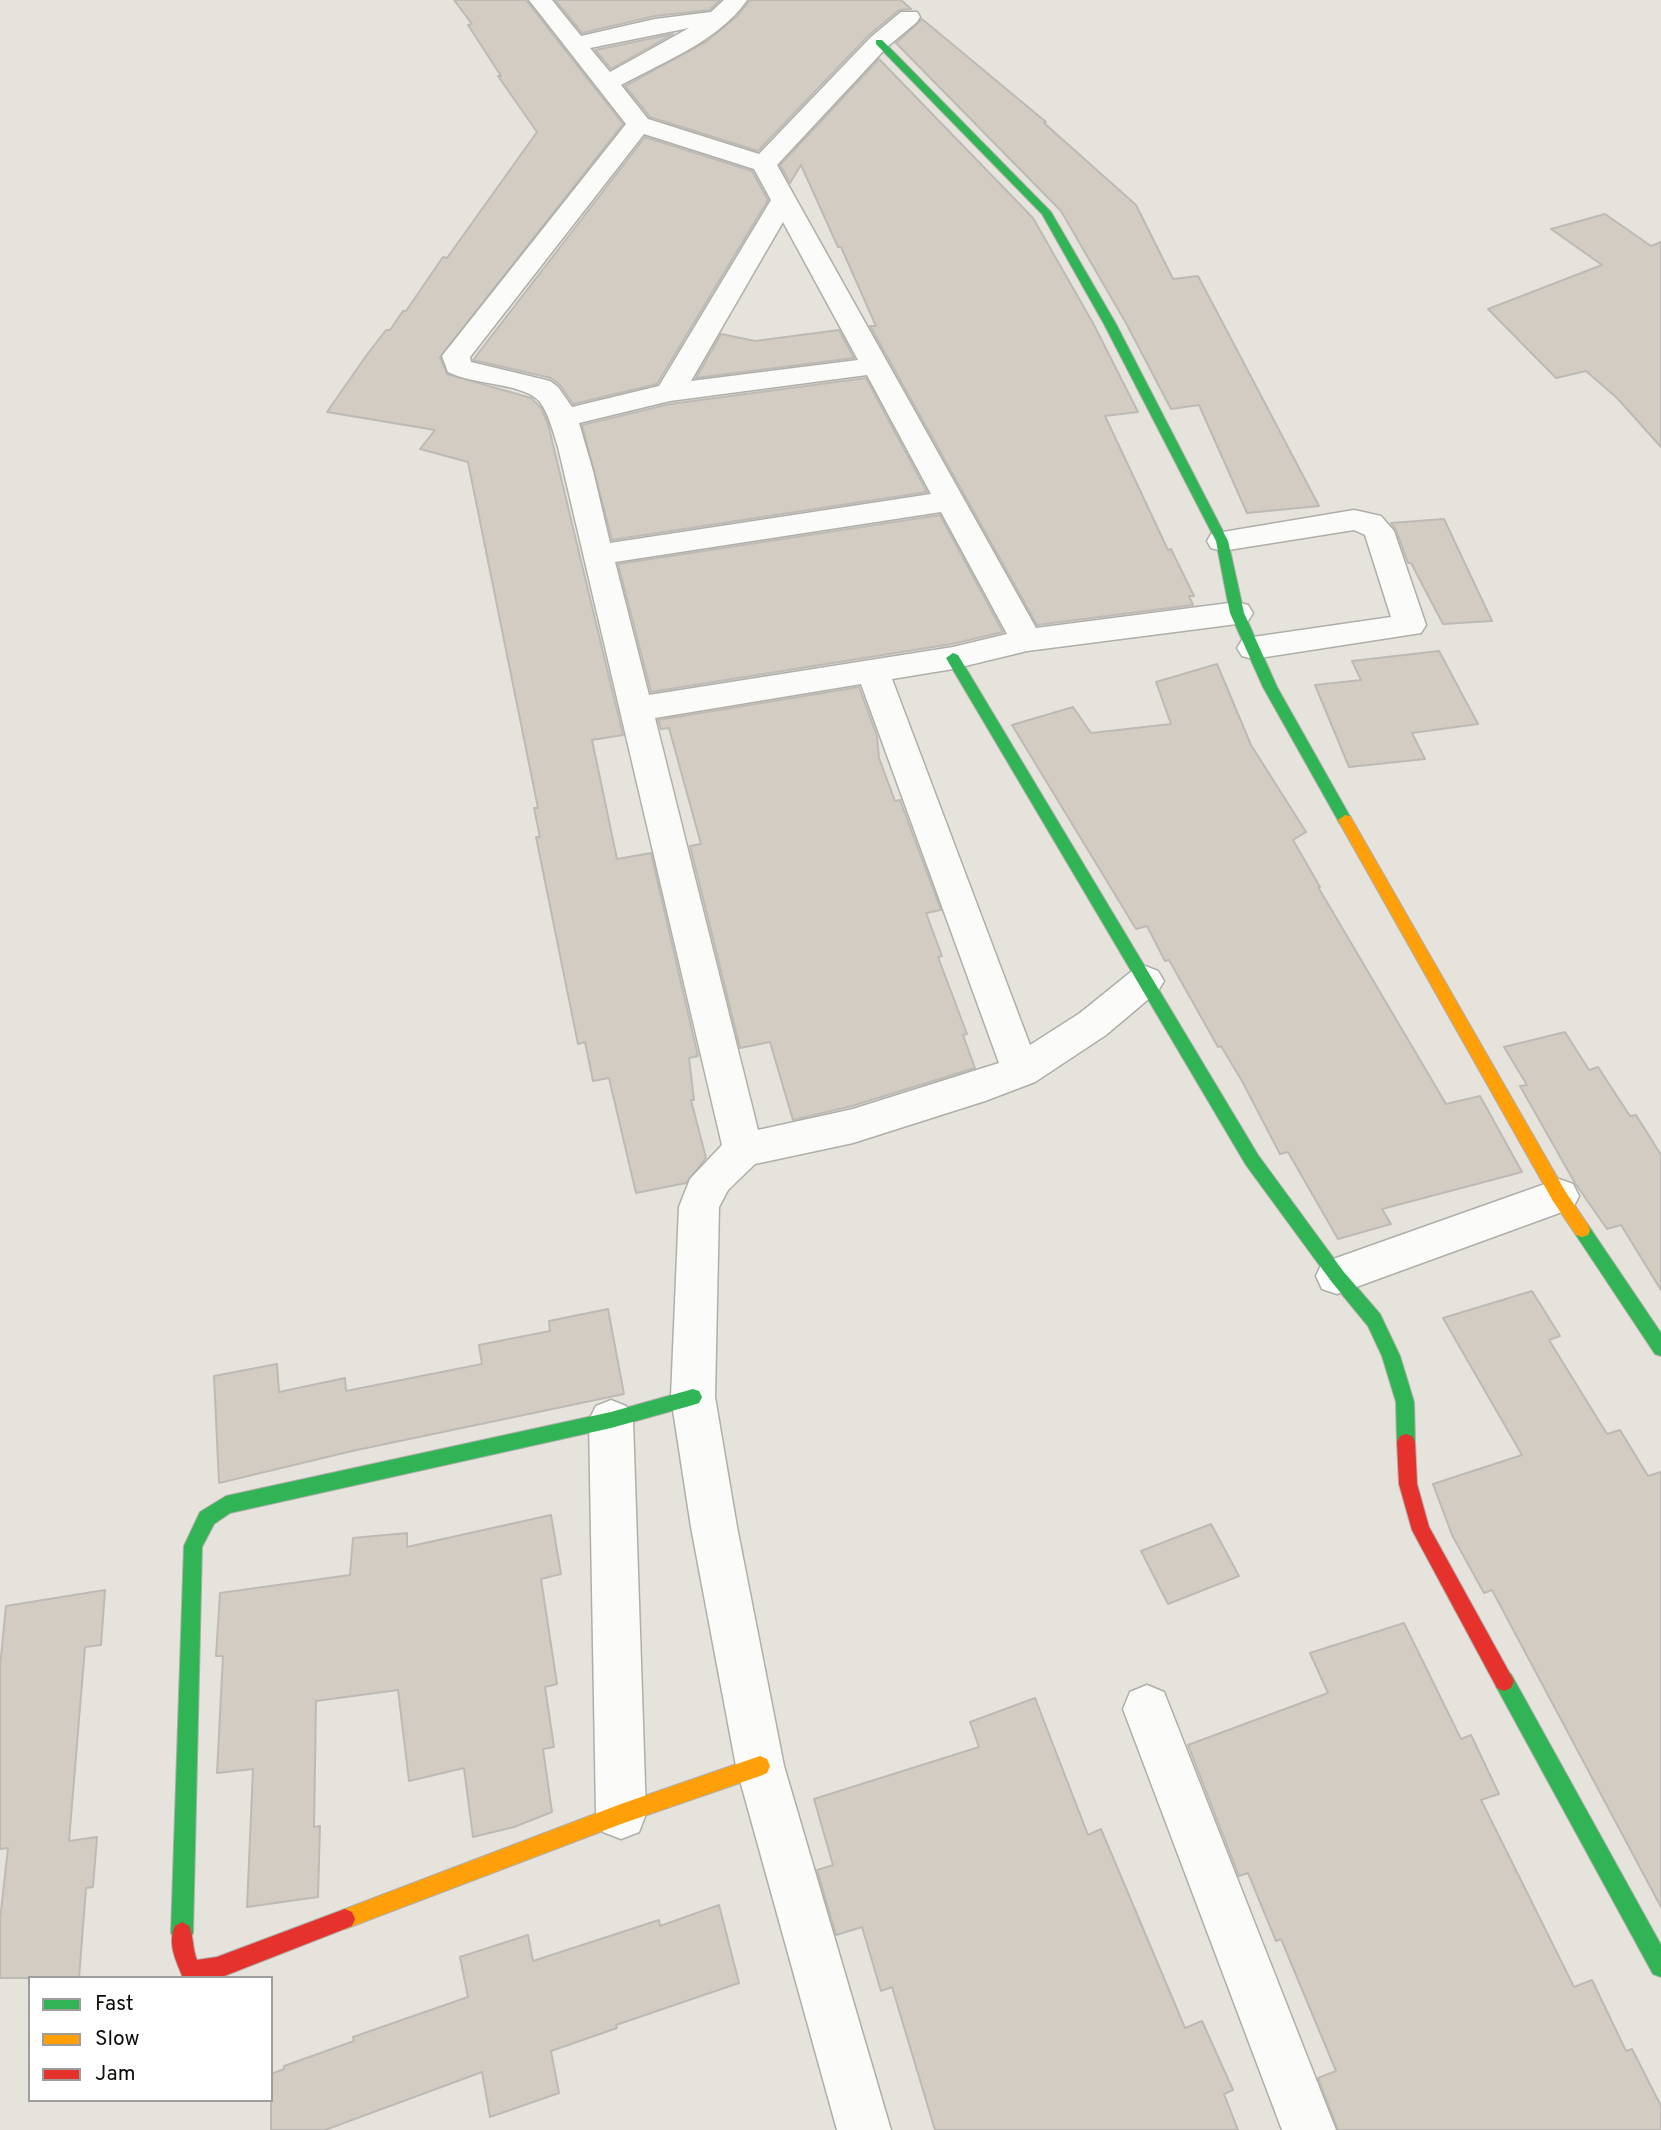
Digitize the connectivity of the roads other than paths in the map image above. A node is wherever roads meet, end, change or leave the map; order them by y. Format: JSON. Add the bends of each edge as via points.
{"nodes":[{"id":1,"x":540,"y":0,"type":"edge"},
{"id":2,"x":728,"y":8,"type":"edge"},
{"id":3,"x":909,"y":17,"type":"dead end"},
{"id":4,"x":878,"y":42,"type":"junction"},
{"id":5,"x":575,"y":44,"type":"junction"},
{"id":6,"x":607,"y":83,"type":"junction"},
{"id":7,"x":639,"y":124,"type":"junction"},
{"id":8,"x":764,"y":164,"type":"junction"},
{"id":9,"x":785,"y":199,"type":"junction"},
{"id":10,"x":874,"y":366,"type":"junction"},
{"id":11,"x":670,"y":392,"type":"junction"},
{"id":12,"x":565,"y":417,"type":"junction"},
{"id":13,"x":951,"y":501,"type":"junction"},
{"id":14,"x":1222,"y":541,"type":"junction"},
{"id":15,"x":597,"y":555,"type":"junction"},
{"id":16,"x":1237,"y":612,"type":"junction"},
{"id":17,"x":1027,"y":640,"type":"junction"},
{"id":18,"x":1253,"y":648,"type":"junction"},
{"id":19,"x":953,"y":658,"type":"junction"},
{"id":20,"x":873,"y":672,"type":"junction"},
{"id":21,"x":638,"y":709,"type":"junction"},
{"id":22,"x":1145,"y":981,"type":"junction"},
{"id":23,"x":1021,"y":1071,"type":"junction"},
{"id":24,"x":743,"y":1150,"type":"junction"},
{"id":25,"x":1559,"y":1196,"type":"junction"},
{"id":26,"x":1337,"y":1276,"type":"junction"},
{"id":27,"x":1661,"y":1348,"type":"edge"},
{"id":28,"x":693,"y":1397,"type":"junction"},
{"id":29,"x":611,"y":1420,"type":"junction"},
{"id":30,"x":1147,"y":1709,"type":"dead end"},
{"id":31,"x":760,"y":1766,"type":"junction"},
{"id":32,"x":621,"y":1815,"type":"junction"},
{"id":33,"x":1661,"y":1966,"type":"edge"},
{"id":34,"x":864,"y":2130,"type":"edge"},
{"id":35,"x":1309,"y":2130,"type":"edge"}],
"edges":[{"from":1,"to":5,"type":"street"},
{"from":2,"to":5,"type":"street"},
{"from":2,"to":6,"type":"street","via":[[677,44]]},
{"from":3,"to":4,"type":"street"},
{"from":4,"to":8,"type":"street"},
{"from":4,"to":14,"type":"street","via":[[1046,212],[1110,324]]},
{"from":5,"to":6,"type":"street"},
{"from":6,"to":7,"type":"street"},
{"from":7,"to":8,"type":"street"},
{"from":7,"to":12,"type":"street","via":[[456,356],[458,366],[468,374],[546,391]]},
{"from":8,"to":9,"type":"street"},
{"from":9,"to":10,"type":"street"},
{"from":9,"to":11,"type":"street"},
{"from":10,"to":11,"type":"street"},
{"from":10,"to":13,"type":"street"},
{"from":11,"to":12,"type":"street"},
{"from":12,"to":15,"type":"street"},
{"from":13,"to":15,"type":"street"},
{"from":13,"to":17,"type":"street"},
{"from":14,"to":16,"type":"street"},
{"from":14,"to":18,"type":"street","via":[[1354,520],[1370,523],[1379,531],[1410,625]]},
{"from":15,"to":21,"type":"street"},
{"from":16,"to":17,"type":"street"},
{"from":16,"to":18,"type":"street"},
{"from":17,"to":19,"type":"street"},
{"from":18,"to":25,"type":"street","via":[[1270,687]]},
{"from":19,"to":20,"type":"street"},
{"from":19,"to":22,"type":"street"},
{"from":20,"to":21,"type":"street"},
{"from":20,"to":23,"type":"street"},
{"from":21,"to":24,"type":"street"},
{"from":22,"to":23,"type":"street","via":[[1093,1024]]},
{"from":22,"to":26,"type":"street","via":[[1252,1160]]},
{"from":23,"to":24,"type":"street","via":[[853,1126]]},
{"from":24,"to":28,"type":"street","via":[[714,1178],[699,1207]]},
{"from":25,"to":26,"type":"street"},
{"from":25,"to":27,"type":"street"},
{"from":26,"to":33,"type":"street","via":[[1374,1320],[1391,1356],[1405,1402],[1408,1483],[1421,1530]]},
{"from":28,"to":29,"type":"street"},
{"from":28,"to":31,"type":"street"},
{"from":29,"to":32,"type":"street"},
{"from":29,"to":32,"type":"street","via":[[226,1505],[207,1518],[193,1546],[182,1949],[191,1971],[217,1968]]},
{"from":30,"to":35,"type":"street"},
{"from":31,"to":32,"type":"street"},
{"from":31,"to":34,"type":"street"}]}
